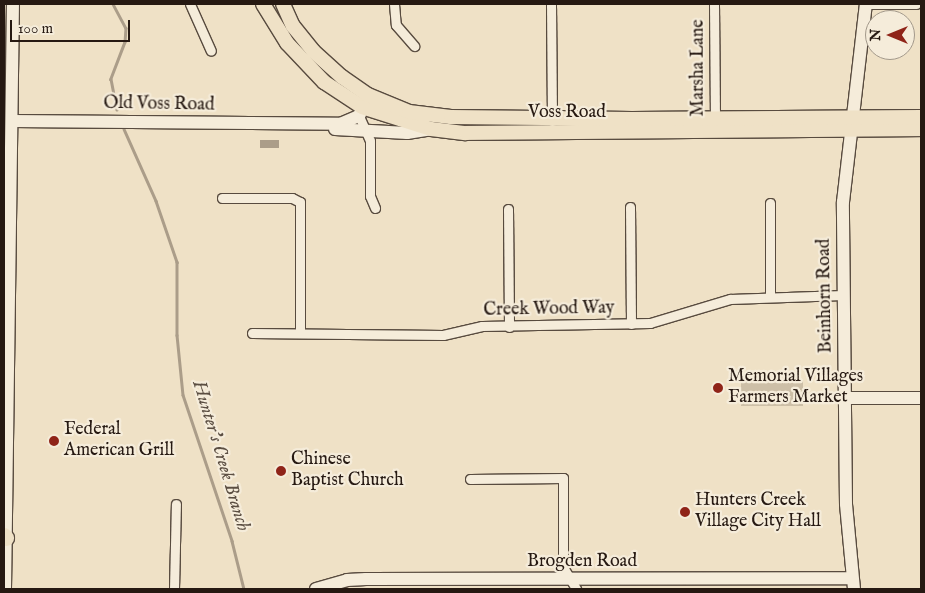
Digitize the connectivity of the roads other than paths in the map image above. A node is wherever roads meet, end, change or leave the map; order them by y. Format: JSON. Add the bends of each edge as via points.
{"nodes":[{"id":1,"x":13,"y":4,"type":"edge"},
{"id":2,"x":190,"y":4,"type":"edge"},
{"id":3,"x":263,"y":4,"type":"edge"},
{"id":4,"x":283,"y":4,"type":"edge"},
{"id":5,"x":394,"y":4,"type":"edge"},
{"id":6,"x":551,"y":4,"type":"edge"},
{"id":7,"x":714,"y":4,"type":"edge"},
{"id":8,"x":866,"y":4,"type":"edge"},
{"id":9,"x":916,"y":4,"type":"edge"},
{"id":10,"x":414,"y":46,"type":"dead end"},
{"id":11,"x":211,"y":51,"type":"dead end"},
{"id":12,"x":363,"y":106,"type":"junction"},
{"id":13,"x":921,"y":117,"type":"edge"},
{"id":14,"x":552,"y":118,"type":"junction"},
{"id":15,"x":12,"y":120,"type":"junction"},
{"id":16,"x":852,"y":124,"type":"junction"},
{"id":17,"x":305,"y":125,"type":"junction"},
{"id":18,"x":715,"y":125,"type":"junction"},
{"id":19,"x":921,"y":129,"type":"edge"},
{"id":20,"x":431,"y":130,"type":"junction"},
{"id":21,"x":552,"y":132,"type":"junction"},
{"id":22,"x":367,"y":133,"type":"junction"},
{"id":23,"x":222,"y":198,"type":"dead end"},
{"id":24,"x":770,"y":203,"type":"dead end"},
{"id":25,"x":630,"y":207,"type":"dead end"},
{"id":26,"x":375,"y":208,"type":"dead end"},
{"id":27,"x":508,"y":208,"type":"dead end"},
{"id":28,"x":843,"y":295,"type":"junction"},
{"id":29,"x":770,"y":296,"type":"junction"},
{"id":30,"x":631,"y":324,"type":"junction"},
{"id":31,"x":509,"y":327,"type":"junction"},
{"id":32,"x":300,"y":332,"type":"junction"},
{"id":33,"x":252,"y":333,"type":"dead end"},
{"id":34,"x":845,"y":398,"type":"junction"},
{"id":35,"x":921,"y":398,"type":"edge"},
{"id":36,"x":470,"y":479,"type":"dead end"},
{"id":37,"x":176,"y":504,"type":"dead end"},
{"id":38,"x":5,"y":537,"type":"edge"},
{"id":39,"x":573,"y":584,"type":"edge"},
{"id":40,"x":852,"y":584,"type":"edge"},
{"id":41,"x":5,"y":589,"type":"edge"},
{"id":42,"x":174,"y":589,"type":"edge"},
{"id":43,"x":316,"y":589,"type":"edge"}],
"edges":[{"from":1,"to":15,"type":"street"},
{"from":2,"to":11,"type":"street"},
{"from":3,"to":12,"type":"main road","name":"Voss Road","via":[[305,64],[324,82]]},
{"from":4,"to":12,"type":"main road","name":"Voss Road","via":[[293,26]]},
{"from":5,"to":10,"type":"street","via":[[396,25]]},
{"from":6,"to":14,"type":"street"},
{"from":7,"to":18,"type":"street","name":"Marsha Lane"},
{"from":8,"to":9,"type":"street"},
{"from":8,"to":16,"type":"street","name":"Beinhorn Road"},
{"from":12,"to":14,"type":"main road","name":"Voss Road","via":[[434,115]]},
{"from":12,"to":17,"type":"street","name":"Old Voss Road","via":[[346,123]]},
{"from":12,"to":20,"type":"main road","name":"Voss Road"},
{"from":12,"to":22,"type":"street"},
{"from":13,"to":16,"type":"main road","name":"Voss Road"},
{"from":14,"to":18,"type":"main road","name":"Voss Road"},
{"from":14,"to":21,"type":"street"},
{"from":15,"to":17,"type":"street","name":"Old Voss Road"},
{"from":15,"to":38,"type":"street"},
{"from":16,"to":18,"type":"main road","name":"Voss Road"},
{"from":16,"to":19,"type":"main road","name":"Voss Road"},
{"from":16,"to":28,"type":"street","name":"Beinhorn Road","via":[[843,202]]},
{"from":17,"to":22,"type":"street","name":"Old Voss Road"},
{"from":18,"to":21,"type":"main road","name":"Voss Road"},
{"from":20,"to":21,"type":"main road","name":"Voss Road"},
{"from":20,"to":22,"type":"street","name":"Old Voss Road"},
{"from":22,"to":26,"type":"street","via":[[370,141],[370,196]]},
{"from":23,"to":32,"type":"street","via":[[292,198],[300,202]]},
{"from":24,"to":29,"type":"street"},
{"from":25,"to":30,"type":"street"},
{"from":27,"to":31,"type":"street"},
{"from":28,"to":29,"type":"street","name":"Creek Wood Way"},
{"from":28,"to":34,"type":"street","name":"Beinhorn Road"},
{"from":29,"to":30,"type":"street","name":"Creek Wood Way","via":[[730,299],[668,319]]},
{"from":30,"to":31,"type":"street","name":"Creek Wood Way"},
{"from":31,"to":32,"type":"street","name":"Creek Wood Way","via":[[482,326],[443,335]]},
{"from":32,"to":33,"type":"street","name":"Creek Wood Way"},
{"from":34,"to":35,"type":"street"},
{"from":34,"to":40,"type":"street","name":"Beinhorn Road"},
{"from":36,"to":39,"type":"street","via":[[563,478],[563,568]]},
{"from":37,"to":42,"type":"street"},
{"from":38,"to":41,"type":"street"},
{"from":39,"to":40,"type":"street","name":"Brogden Road"},
{"from":39,"to":43,"type":"street","name":"Brogden Road","via":[[366,579],[347,580]]}]}
